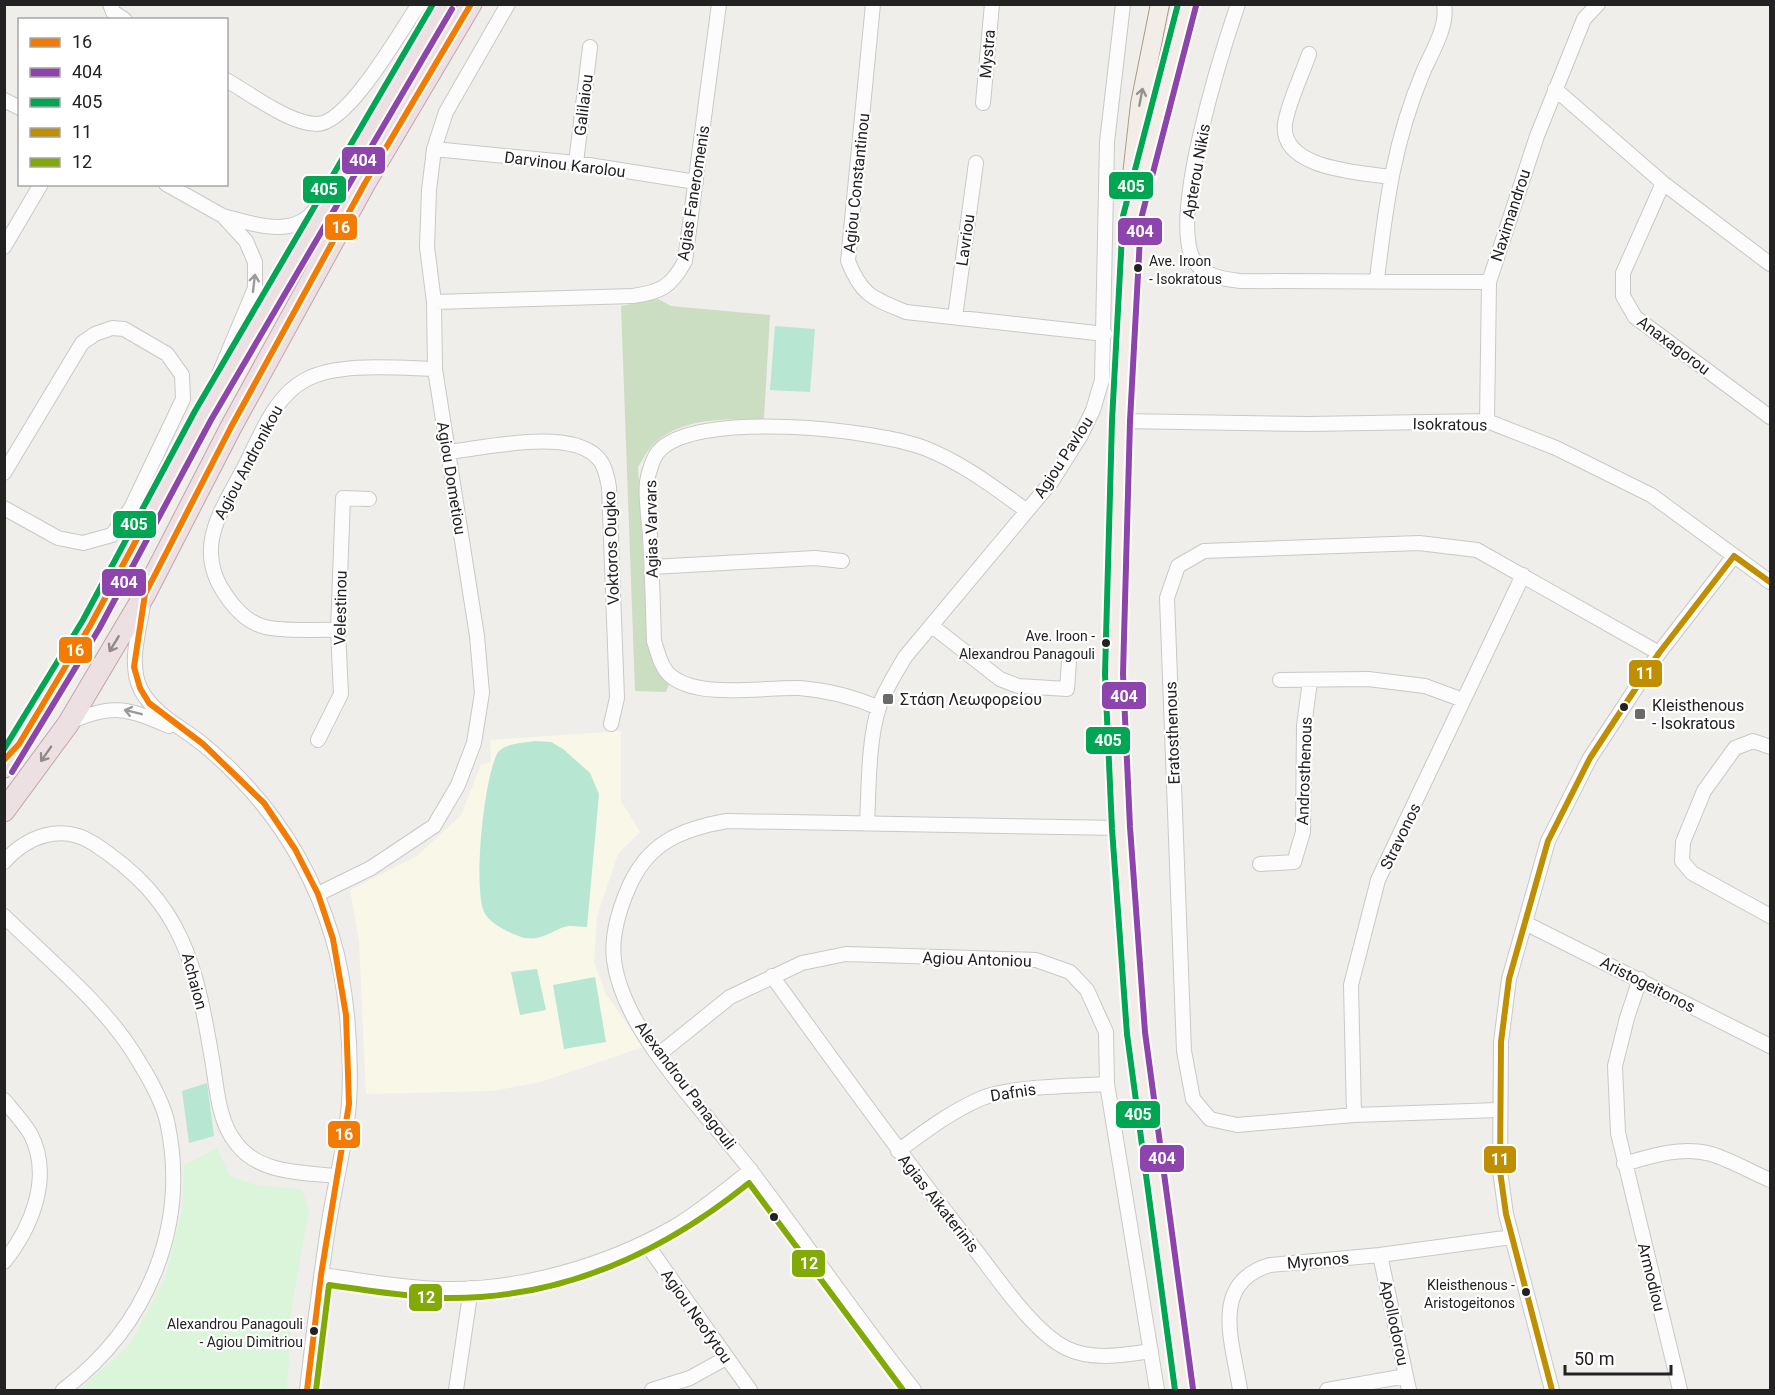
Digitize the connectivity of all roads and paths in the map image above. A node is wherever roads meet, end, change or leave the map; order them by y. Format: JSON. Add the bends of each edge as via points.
{"nodes":[{"id":1,"x":111,"y":4,"type":"edge"},
{"id":2,"x":419,"y":4,"type":"edge"},
{"id":3,"x":444,"y":4,"type":"edge"},
{"id":4,"x":471,"y":4,"type":"edge"},
{"id":5,"x":508,"y":4,"type":"edge"},
{"id":6,"x":719,"y":4,"type":"edge"},
{"id":7,"x":873,"y":4,"type":"edge"},
{"id":8,"x":992,"y":4,"type":"edge"},
{"id":9,"x":1123,"y":4,"type":"edge"},
{"id":10,"x":1160,"y":4,"type":"edge"},
{"id":11,"x":1187,"y":4,"type":"edge"},
{"id":12,"x":1239,"y":4,"type":"edge"},
{"id":13,"x":1444,"y":4,"type":"edge"},
{"id":14,"x":1598,"y":4,"type":"edge"},
{"id":15,"x":121,"y":18,"type":"edge"},
{"id":16,"x":590,"y":47,"type":"dead end"},
{"id":17,"x":1309,"y":54,"type":"dead end"},
{"id":18,"x":228,"y":81,"type":"edge"},
{"id":19,"x":1555,"y":89,"type":"junction"},
{"id":20,"x":4,"y":100,"type":"edge"},
{"id":21,"x":983,"y":103,"type":"dead end"},
{"id":22,"x":18,"y":107,"type":"edge"},
{"id":23,"x":434,"y":149,"type":"junction"},
{"id":24,"x":576,"y":164,"type":"junction"},
{"id":25,"x":976,"y":164,"type":"dead end"},
{"id":26,"x":343,"y":169,"type":"junction"},
{"id":27,"x":1390,"y":177,"type":"junction"},
{"id":28,"x":696,"y":182,"type":"junction"},
{"id":29,"x":1663,"y":183,"type":"junction"},
{"id":30,"x":40,"y":186,"type":"edge"},
{"id":31,"x":170,"y":186,"type":"edge"},
{"id":32,"x":223,"y":216,"type":"junction"},
{"id":33,"x":1132,"y":217,"type":"junction"},
{"id":34,"x":4,"y":247,"type":"edge"},
{"id":35,"x":1770,"y":264,"type":"edge"},
{"id":36,"x":1377,"y":279,"type":"junction"},
{"id":37,"x":1489,"y":282,"type":"junction"},
{"id":38,"x":434,"y":302,"type":"junction"},
{"id":39,"x":955,"y":317,"type":"junction"},
{"id":40,"x":1105,"y":334,"type":"junction"},
{"id":41,"x":435,"y":369,"type":"junction"},
{"id":42,"x":203,"y":416,"type":"junction"},
{"id":43,"x":1770,"y":417,"type":"edge"},
{"id":44,"x":1121,"y":421,"type":"junction"},
{"id":45,"x":1487,"y":422,"type":"junction"},
{"id":46,"x":448,"y":452,"type":"junction"},
{"id":47,"x":4,"y":472,"type":"edge"},
{"id":48,"x":369,"y":499,"type":"dead end"},
{"id":49,"x":4,"y":508,"type":"edge"},
{"id":50,"x":1027,"y":511,"type":"junction"},
{"id":51,"x":1734,"y":556,"type":"junction"},
{"id":52,"x":842,"y":561,"type":"dead end"},
{"id":53,"x":652,"y":567,"type":"junction"},
{"id":54,"x":1523,"y":575,"type":"junction"},
{"id":55,"x":1770,"y":582,"type":"edge"},
{"id":56,"x":145,"y":594,"type":"junction"},
{"id":57,"x":932,"y":626,"type":"junction"},
{"id":58,"x":338,"y":630,"type":"junction"},
{"id":59,"x":1659,"y":653,"type":"junction"},
{"id":60,"x":1069,"y":661,"type":"dead end"},
{"id":61,"x":1280,"y":680,"type":"dead end"},
{"id":62,"x":1310,"y":681,"type":"junction"},
{"id":63,"x":1463,"y":700,"type":"junction"},
{"id":64,"x":879,"y":708,"type":"junction"},
{"id":65,"x":68,"y":724,"type":"junction"},
{"id":66,"x":611,"y":724,"type":"dead end"},
{"id":67,"x":185,"y":733,"type":"junction"},
{"id":68,"x":318,"y":740,"type":"dead end"},
{"id":69,"x":19,"y":744,"type":"junction"},
{"id":70,"x":1770,"y":747,"type":"edge"},
{"id":71,"x":4,"y":760,"type":"edge"},
{"id":72,"x":4,"y":767,"type":"edge"},
{"id":73,"x":25,"y":785,"type":"junction"},
{"id":74,"x":4,"y":811,"type":"edge"},
{"id":75,"x":867,"y":823,"type":"junction"},
{"id":76,"x":4,"y":828,"type":"edge"},
{"id":77,"x":1121,"y":828,"type":"junction"},
{"id":78,"x":4,"y":862,"type":"edge"},
{"id":79,"x":1260,"y":864,"type":"dead end"},
{"id":80,"x":318,"y":894,"type":"junction"},
{"id":81,"x":4,"y":916,"type":"edge"},
{"id":82,"x":1770,"y":916,"type":"edge"},
{"id":83,"x":1525,"y":923,"type":"junction"},
{"id":84,"x":772,"y":976,"type":"junction"},
{"id":85,"x":1640,"y":980,"type":"junction"},
{"id":86,"x":1770,"y":1046,"type":"edge"},
{"id":87,"x":658,"y":1055,"type":"junction"},
{"id":88,"x":1107,"y":1084,"type":"junction"},
{"id":89,"x":4,"y":1100,"type":"edge"},
{"id":90,"x":1498,"y":1110,"type":"junction"},
{"id":91,"x":1354,"y":1115,"type":"junction"},
{"id":92,"x":898,"y":1151,"type":"junction"},
{"id":93,"x":1624,"y":1164,"type":"junction"},
{"id":94,"x":751,"y":1170,"type":"junction"},
{"id":95,"x":336,"y":1176,"type":"junction"},
{"id":96,"x":1770,"y":1180,"type":"edge"},
{"id":97,"x":1512,"y":1237,"type":"junction"},
{"id":98,"x":645,"y":1242,"type":"junction"},
{"id":99,"x":1380,"y":1255,"type":"junction"},
{"id":100,"x":4,"y":1262,"type":"edge"},
{"id":101,"x":321,"y":1275,"type":"junction"},
{"id":102,"x":471,"y":1288,"type":"junction"},
{"id":103,"x":1151,"y":1351,"type":"junction"},
{"id":104,"x":726,"y":1358,"type":"junction"},
{"id":105,"x":1406,"y":1376,"type":"junction"},
{"id":106,"x":63,"y":1390,"type":"edge"},
{"id":107,"x":307,"y":1390,"type":"edge"},
{"id":108,"x":456,"y":1390,"type":"edge"},
{"id":109,"x":652,"y":1390,"type":"edge"},
{"id":110,"x":750,"y":1390,"type":"edge"},
{"id":111,"x":914,"y":1390,"type":"edge"},
{"id":112,"x":1157,"y":1390,"type":"edge"},
{"id":113,"x":1184,"y":1390,"type":"edge"},
{"id":114,"x":1240,"y":1390,"type":"edge"},
{"id":115,"x":1327,"y":1390,"type":"edge"},
{"id":116,"x":1409,"y":1390,"type":"edge"},
{"id":117,"x":1552,"y":1390,"type":"edge"},
{"id":118,"x":1680,"y":1390,"type":"edge"}],
"edges":[{"from":1,"to":15,"type":"street","via":[[113,12]]},
{"from":2,"to":18,"type":"street","via":[[340,116],[318,124],[293,118]]},
{"from":3,"to":26,"type":"highway"},
{"from":4,"to":56,"type":"highway","via":[[365,183]]},
{"from":5,"to":23,"type":"street","name":"Agiou Dometiou","via":[[446,112]]},
{"from":6,"to":28,"type":"street","name":"Agias Faneromenis"},
{"from":7,"to":39,"type":"street","name":"Agiou Constantinou","via":[[848,261],[858,286],[879,301],[906,312]]},
{"from":8,"to":21,"type":"street","name":"Mystra"},
{"from":9,"to":40,"type":"street","name":"Agiou Pavlou","via":[[1107,142]]},
{"from":33,"to":10,"type":"main road","one_way":true,"via":[[1140,104]]},
{"from":11,"to":33,"type":"main road"},
{"from":12,"to":36,"type":"street","name":"Apterou Nikis","via":[[1209,96],[1195,164],[1186,229],[1195,262],[1204,272],[1220,279],[1240,281]]},
{"from":13,"to":27,"type":"street","via":[[1441,31],[1412,99]]},
{"from":14,"to":19,"type":"street","name":"Naximandrou","via":[[1584,19]]},
{"from":16,"to":24,"type":"street","name":"Galilaiou"},
{"from":17,"to":27,"type":"street","via":[[1285,124],[1286,139],[1295,153],[1307,161]]},
{"from":19,"to":29,"type":"street"},
{"from":19,"to":37,"type":"street","name":"Naximandrou"},
{"from":20,"to":22,"type":"street"},
{"from":23,"to":24,"type":"street","name":"Darvinou Karolou"},
{"from":23,"to":38,"type":"street","name":"Agiou Dometiou","via":[[427,247]]},
{"from":24,"to":28,"type":"street","name":"Darvinou Karolou"},
{"from":25,"to":39,"type":"street","name":"Lavriou"},
{"from":26,"to":32,"type":"street","via":[[311,216],[298,224],[269,228]]},
{"from":26,"to":42,"type":"highway"},
{"from":27,"to":36,"type":"street"},
{"from":28,"to":38,"type":"street","name":"Agias Faneromenis","via":[[685,261],[676,278],[657,292]]},
{"from":29,"to":35,"type":"street"},
{"from":29,"to":43,"type":"street","name":"Anaxagorou","via":[[1623,273],[1623,296],[1635,317]]},
{"from":30,"to":34,"type":"street"},
{"from":31,"to":32,"type":"street"},
{"from":42,"to":32,"type":"street","one_way":true,"via":[[255,288],[255,262],[246,241]]},
{"from":33,"to":44,"type":"main road"},
{"from":36,"to":37,"type":"street","name":"Apterou Nikis"},
{"from":37,"to":45,"type":"street","name":"Naximandrou"},
{"from":38,"to":41,"type":"street","name":"Agiou Dometiou"},
{"from":39,"to":40,"type":"street","name":"Agiou Constantinou"},
{"from":40,"to":50,"type":"street","name":"Agiou Pavlou","via":[[1102,380],[1093,410],[1052,481]]},
{"from":41,"to":46,"type":"street","name":"Agiou Dometiou"},
{"from":41,"to":58,"type":"street","name":"Agiou Andronikou","via":[[322,372],[303,381],[286,394],[268,422],[214,525],[210,556],[213,572],[233,606],[248,619],[266,627]]},
{"from":42,"to":69,"type":"highway","via":[[92,624]]},
{"from":44,"to":45,"type":"street","name":"Isokratous"},
{"from":44,"to":77,"type":"main road","via":[[1114,674]]},
{"from":45,"to":51,"type":"street","name":"Isokratous","via":[[1556,448],[1651,495]]},
{"from":46,"to":66,"type":"street","name":"Voktoros Ougko","via":[[531,442],[576,443],[598,457],[609,487],[617,698]]},
{"from":46,"to":80,"type":"street","name":"Agiou Dometiou","via":[[477,636],[482,693],[474,744],[458,785],[434,826],[371,868]]},
{"from":47,"to":49,"type":"street","via":[[82,343],[95,334],[112,328],[124,329],[167,354],[182,375],[183,399],[131,508],[112,535],[83,543],[58,538]]},
{"from":48,"to":58,"type":"street","name":"Velestinou","via":[[343,498]]},
{"from":50,"to":53,"type":"street","name":"Agias Varvars","via":[[955,461],[914,445],[857,432],[814,428],[712,429],[684,435],[657,453],[647,481]]},
{"from":50,"to":57,"type":"street","name":"Agiou Pavlou"},
{"from":51,"to":55,"type":"street","name":"Isokratous"},
{"from":51,"to":59,"type":"street"},
{"from":52,"to":53,"type":"street","via":[[815,558]]},
{"from":53,"to":64,"type":"street","name":"Agias Varvars","via":[[654,641],[660,662],[671,677],[697,688],[801,688],[852,697]]},
{"from":54,"to":59,"type":"street","name":"Eratosthenous"},
{"from":54,"to":63,"type":"street","name":"Stravonos"},
{"from":54,"to":91,"type":"street","name":"Eratosthenous","via":[[1477,550],[1419,543],[1204,551],[1178,566],[1167,598],[1184,1052],[1193,1099],[1210,1119],[1237,1125]]},
{"from":56,"to":65,"type":"highway","one_way":true},
{"from":56,"to":67,"type":"street","via":[[134,667],[140,688],[149,703]]},
{"from":57,"to":60,"type":"street","via":[[986,670],[1018,686],[1067,689]]},
{"from":57,"to":64,"type":"street","name":"Agiou Pavlou","via":[[905,657]]},
{"from":58,"to":68,"type":"street","name":"Velestinou","via":[[341,694]]},
{"from":59,"to":83,"type":"street","via":[[1590,758],[1548,841]]},
{"from":61,"to":62,"type":"street"},
{"from":62,"to":63,"type":"street","via":[[1368,679],[1425,686]]},
{"from":62,"to":79,"type":"street","name":"Androsthenous","via":[[1304,726],[1303,832],[1294,862]]},
{"from":63,"to":91,"type":"street","name":"Stravonos","via":[[1378,880],[1352,985]]},
{"from":64,"to":75,"type":"street","name":"Agiou Pavlou","via":[[870,765]]},
{"from":67,"to":65,"type":"street","one_way":true,"via":[[127,709],[92,714]]},
{"from":65,"to":73,"type":"highway","one_way":true},
{"from":67,"to":80,"type":"street","via":[[238,775],[264,803],[295,849]]},
{"from":69,"to":71,"type":"highway"},
{"from":69,"to":72,"type":"highway"},
{"from":70,"to":82,"type":"street","via":[[1753,741],[1735,748],[1704,791],[1683,842],[1682,861],[1692,873]]},
{"from":73,"to":74,"type":"highway"},
{"from":73,"to":76,"type":"highway"},
{"from":75,"to":77,"type":"street","name":"Alexandrou Panagouli"},
{"from":75,"to":87,"type":"street","name":"Alexandrou Panagouli","via":[[727,820],[678,833],[654,850],[636,871],[621,906],[614,959],[636,1021]]},
{"from":77,"to":113,"type":"main road","via":[[1144,1108]]},
{"from":78,"to":95,"type":"street","name":"Achaion","via":[[31,841],[49,833],[66,832],[83,836],[138,877],[170,917],[188,951],[203,1008],[223,1119],[234,1141],[248,1156],[270,1167]]},
{"from":80,"to":95,"type":"street","via":[[333,939],[346,1015],[349,1104]]},
{"from":81,"to":106,"type":"street","via":[[108,1019],[132,1049],[166,1119],[172,1157],[171,1213],[155,1277],[116,1341],[83,1376]]},
{"from":83,"to":85,"type":"street","name":"Aristogeitonos"},
{"from":83,"to":90,"type":"street","via":[[1509,979]]},
{"from":84,"to":87,"type":"street","name":"Agiou Antoniou","via":[[730,997]]},
{"from":84,"to":88,"type":"street","name":"Agiou Antoniou","via":[[802,963],[846,954],[1036,960],[1070,972],[1087,990],[1106,1032]]},
{"from":84,"to":92,"type":"street","name":"Agias Aikaterinis"},
{"from":85,"to":86,"type":"street","name":"Aristogeitonos"},
{"from":85,"to":93,"type":"street","name":"Armodiou","via":[[1616,1066],[1617,1133]]},
{"from":87,"to":94,"type":"street","name":"Alexandrou Panagouli"},
{"from":88,"to":92,"type":"street","name":"Dafnis","via":[[1038,1088],[981,1098],[937,1122]]},
{"from":88,"to":103,"type":"street","name":"Agiou Antoniou"},
{"from":89,"to":100,"type":"street","via":[[30,1134],[40,1175],[32,1217]]},
{"from":90,"to":91,"type":"street","name":"Eratosthenous"},
{"from":90,"to":97,"type":"street","via":[[1500,1171]]},
{"from":92,"to":103,"type":"street","name":"Agias Aikaterinis","via":[[1044,1332],[1065,1348],[1084,1354]]},
{"from":93,"to":96,"type":"street","via":[[1659,1154],[1710,1154]]},
{"from":93,"to":118,"type":"street","name":"Armodiou"},
{"from":94,"to":98,"type":"street","via":[[675,1226]]},
{"from":94,"to":111,"type":"street","name":"Alexandrou Panagouli"},
{"from":95,"to":101,"type":"street"},
{"from":97,"to":99,"type":"street","name":"Myronos"},
{"from":97,"to":117,"type":"street"},
{"from":98,"to":102,"type":"street","via":[[546,1276]]},
{"from":98,"to":104,"type":"street","name":"Agiou Neofytou"},
{"from":99,"to":105,"type":"street","name":"Apollodorou"},
{"from":99,"to":114,"type":"street","name":"Myronos","via":[[1270,1264],[1244,1277],[1233,1291],[1228,1309]]},
{"from":101,"to":102,"type":"street","via":[[403,1286]]},
{"from":101,"to":107,"type":"street"},
{"from":102,"to":108,"type":"street"},
{"from":103,"to":112,"type":"street","name":"Agiou Antoniou"},
{"from":104,"to":109,"type":"street","via":[[690,1378]]},
{"from":104,"to":110,"type":"street","name":"Agiou Neofytou"},
{"from":105,"to":115,"type":"street"},
{"from":105,"to":116,"type":"street","name":"Apollodorou"}]}
